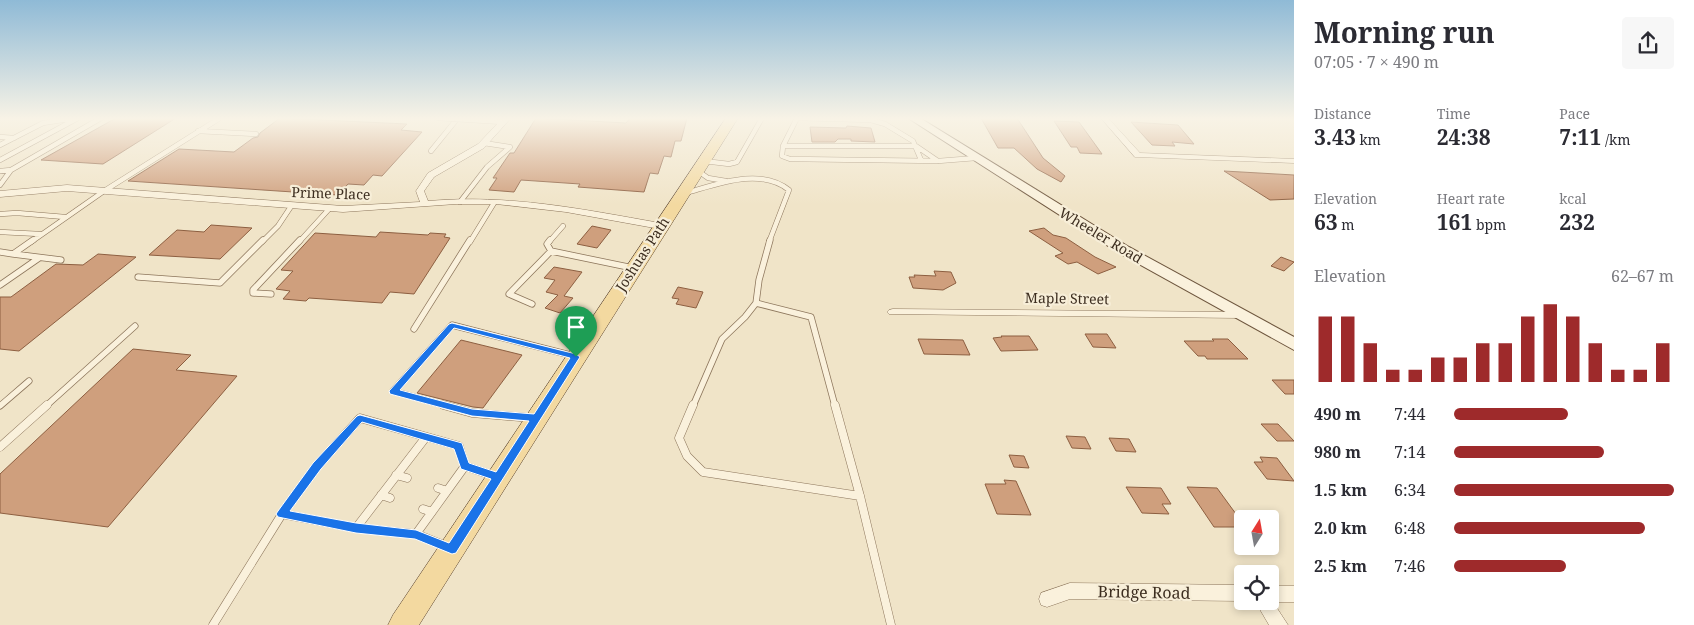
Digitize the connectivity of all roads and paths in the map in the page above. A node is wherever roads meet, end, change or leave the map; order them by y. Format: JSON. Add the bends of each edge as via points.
{"nodes":[{"id":1,"x":24,"y":147,"type":"edge"},
{"id":2,"x":51,"y":147,"type":"edge"},
{"id":3,"x":173,"y":147,"type":"edge"},
{"id":4,"x":434,"y":147,"type":"edge"},
{"id":5,"x":477,"y":147,"type":"edge"},
{"id":6,"x":510,"y":147,"type":"edge"},
{"id":7,"x":713,"y":147,"type":"edge"},
{"id":8,"x":745,"y":147,"type":"edge"},
{"id":9,"x":783,"y":147,"type":"edge"},
{"id":10,"x":916,"y":147,"type":"edge"},
{"id":11,"x":918,"y":147,"type":"edge"},
{"id":12,"x":959,"y":147,"type":"edge"},
{"id":13,"x":1131,"y":147,"type":"edge"},
{"id":14,"x":431,"y":151,"type":"dead end"},
{"id":15,"x":976,"y":158,"type":"junction"},
{"id":16,"x":0,"y":160,"type":"edge"},
{"id":17,"x":920,"y":160,"type":"junction"},
{"id":18,"x":938,"y":160,"type":"junction"},
{"id":19,"x":1294,"y":161,"type":"edge"},
{"id":20,"x":701,"y":166,"type":"junction"},
{"id":21,"x":11,"y":170,"type":"junction"},
{"id":22,"x":0,"y":171,"type":"edge"},
{"id":23,"x":728,"y":182,"type":"junction"},
{"id":24,"x":0,"y":185,"type":"edge"},
{"id":25,"x":104,"y":191,"type":"junction"},
{"id":26,"x":0,"y":194,"type":"edge"},
{"id":27,"x":681,"y":194,"type":"junction"},
{"id":28,"x":460,"y":202,"type":"junction"},
{"id":29,"x":494,"y":203,"type":"junction"},
{"id":30,"x":425,"y":204,"type":"junction"},
{"id":31,"x":292,"y":205,"type":"junction"},
{"id":32,"x":330,"y":208,"type":"junction"},
{"id":33,"x":0,"y":214,"type":"edge"},
{"id":34,"x":65,"y":217,"type":"junction"},
{"id":35,"x":563,"y":226,"type":"dead end"},
{"id":36,"x":660,"y":226,"type":"junction"},
{"id":37,"x":0,"y":232,"type":"edge"},
{"id":38,"x":40,"y":234,"type":"junction"},
{"id":39,"x":0,"y":252,"type":"edge"},
{"id":40,"x":551,"y":252,"type":"junction"},
{"id":41,"x":12,"y":254,"type":"junction"},
{"id":42,"x":39,"y":258,"type":"junction"},
{"id":43,"x":61,"y":260,"type":"dead end"},
{"id":44,"x":633,"y":268,"type":"junction"},
{"id":45,"x":138,"y":277,"type":"dead end"},
{"id":46,"x":0,"y":285,"type":"edge"},
{"id":47,"x":271,"y":294,"type":"dead end"},
{"id":48,"x":756,"y":303,"type":"junction"},
{"id":49,"x":532,"y":304,"type":"dead end"},
{"id":50,"x":893,"y":312,"type":"dead end"},
{"id":51,"x":1240,"y":315,"type":"junction"},
{"id":52,"x":135,"y":326,"type":"dead end"},
{"id":53,"x":414,"y":329,"type":"dead end"},
{"id":54,"x":1294,"y":344,"type":"edge"},
{"id":55,"x":576,"y":357,"type":"junction"},
{"id":56,"x":29,"y":381,"type":"dead end"},
{"id":57,"x":0,"y":406,"type":"edge"},
{"id":58,"x":536,"y":418,"type":"junction"},
{"id":59,"x":426,"y":437,"type":"junction"},
{"id":60,"x":0,"y":447,"type":"edge"},
{"id":61,"x":465,"y":466,"type":"junction"},
{"id":62,"x":396,"y":475,"type":"junction"},
{"id":63,"x":498,"y":477,"type":"junction"},
{"id":64,"x":407,"y":478,"type":"dead end"},
{"id":65,"x":438,"y":488,"type":"dead end"},
{"id":66,"x":447,"y":491,"type":"junction"},
{"id":67,"x":381,"y":495,"type":"junction"},
{"id":68,"x":860,"y":496,"type":"junction"},
{"id":69,"x":390,"y":498,"type":"dead end"},
{"id":70,"x":423,"y":509,"type":"dead end"},
{"id":71,"x":432,"y":512,"type":"junction"},
{"id":72,"x":282,"y":514,"type":"junction"},
{"id":73,"x":356,"y":528,"type":"junction"},
{"id":74,"x":416,"y":534,"type":"junction"},
{"id":75,"x":452,"y":549,"type":"junction"},
{"id":76,"x":1234,"y":593,"type":"edge"},
{"id":77,"x":1279,"y":594,"type":"edge"},
{"id":78,"x":1294,"y":594,"type":"edge"},
{"id":79,"x":1048,"y":599,"type":"dead end"},
{"id":80,"x":1269,"y":610,"type":"edge"},
{"id":81,"x":213,"y":625,"type":"edge"},
{"id":82,"x":402,"y":625,"type":"edge"},
{"id":83,"x":891,"y":625,"type":"edge"},
{"id":84,"x":1279,"y":625,"type":"edge"}],
"edges":[{"from":1,"to":16,"type":"lane"},
{"from":2,"to":21,"type":"lane"},
{"from":3,"to":25,"type":"lane"},
{"from":4,"to":14,"type":"lane"},
{"from":5,"to":30,"type":"street","via":[[430,175],[420,191]]},
{"from":6,"to":28,"type":"lane","via":[[487,167]]},
{"from":7,"to":20,"type":"main road","name":"Joshuas Path"},
{"from":8,"to":20,"type":"lane","via":[[737,162]]},
{"from":9,"to":17,"type":"lane","via":[[782,156],[790,159]]},
{"from":10,"to":17,"type":"lane"},
{"from":11,"to":18,"type":"lane"},
{"from":12,"to":15,"type":"main road","name":"Wheeler Road"},
{"from":13,"to":19,"type":"street","via":[[1138,155]]},
{"from":15,"to":18,"type":"lane"},
{"from":15,"to":51,"type":"main road","name":"Wheeler Road","via":[[1124,250]]},
{"from":17,"to":18,"type":"lane"},
{"from":20,"to":23,"type":"lane","via":[[708,178]]},
{"from":20,"to":27,"type":"main road","name":"Joshuas Path"},
{"from":21,"to":22,"type":"lane"},
{"from":21,"to":24,"type":"lane"},
{"from":23,"to":27,"type":"lane"},
{"from":23,"to":48,"type":"lane","via":[[753,178],[776,181],[789,190],[768,245]]},
{"from":25,"to":26,"type":"street","name":"Prime Place","via":[[67,188]]},
{"from":25,"to":31,"type":"street","name":"Prime Place"},
{"from":25,"to":34,"type":"lane"},
{"from":27,"to":36,"type":"main road","name":"Joshuas Path"},
{"from":28,"to":29,"type":"street","name":"Prime Place"},
{"from":28,"to":30,"type":"street","name":"Prime Place"},
{"from":29,"to":36,"type":"street","name":"Prime Place","via":[[552,207]]},
{"from":29,"to":53,"type":"lane"},
{"from":30,"to":32,"type":"street","name":"Prime Place","via":[[374,209]]},
{"from":31,"to":32,"type":"street","name":"Prime Place"},
{"from":31,"to":45,"type":"lane","via":[[278,226],[220,282]]},
{"from":32,"to":47,"type":"lane","via":[[253,290],[253,293]]},
{"from":33,"to":34,"type":"lane"},
{"from":34,"to":38,"type":"lane"},
{"from":35,"to":40,"type":"lane","via":[[547,244]]},
{"from":36,"to":44,"type":"main road","name":"Joshuas Path"},
{"from":37,"to":38,"type":"lane"},
{"from":38,"to":41,"type":"lane"},
{"from":39,"to":41,"type":"lane"},
{"from":40,"to":44,"type":"lane"},
{"from":40,"to":49,"type":"lane","via":[[509,294]]},
{"from":41,"to":42,"type":"lane"},
{"from":42,"to":43,"type":"lane"},
{"from":42,"to":46,"type":"lane"},
{"from":44,"to":55,"type":"main road","name":"Joshuas Path"},
{"from":48,"to":68,"type":"lane","via":[[811,318]]},
{"from":48,"to":68,"type":"lane","via":[[722,339],[679,438],[687,456],[703,472]]},
{"from":50,"to":51,"type":"street","name":"Maple Street"},
{"from":51,"to":54,"type":"main road","name":"Wheeler Road"},
{"from":52,"to":60,"type":"lane"},
{"from":55,"to":58,"type":"main road","name":"Joshuas Path"},
{"from":55,"to":58,"type":"lane","via":[[452,325],[393,391],[472,413]]},
{"from":56,"to":57,"type":"lane"},
{"from":58,"to":63,"type":"main road","name":"Joshuas Path"},
{"from":59,"to":61,"type":"lane","via":[[459,446]]},
{"from":59,"to":62,"type":"lane"},
{"from":59,"to":72,"type":"lane","via":[[360,418],[317,466]]},
{"from":61,"to":63,"type":"lane"},
{"from":61,"to":66,"type":"lane"},
{"from":62,"to":64,"type":"lane"},
{"from":62,"to":67,"type":"lane"},
{"from":63,"to":75,"type":"main road","name":"Joshuas Path"},
{"from":65,"to":66,"type":"lane"},
{"from":66,"to":71,"type":"lane"},
{"from":67,"to":69,"type":"lane"},
{"from":67,"to":73,"type":"lane"},
{"from":68,"to":83,"type":"lane"},
{"from":70,"to":71,"type":"lane"},
{"from":71,"to":74,"type":"lane"},
{"from":72,"to":73,"type":"lane"},
{"from":72,"to":81,"type":"lane"},
{"from":73,"to":74,"type":"lane"},
{"from":74,"to":75,"type":"lane"},
{"from":75,"to":82,"type":"main road","name":"Joshuas Path"},
{"from":76,"to":79,"type":"street","name":"Bridge Road","via":[[1070,591]]},
{"from":77,"to":78,"type":"street"},
{"from":80,"to":84,"type":"street"}]}
